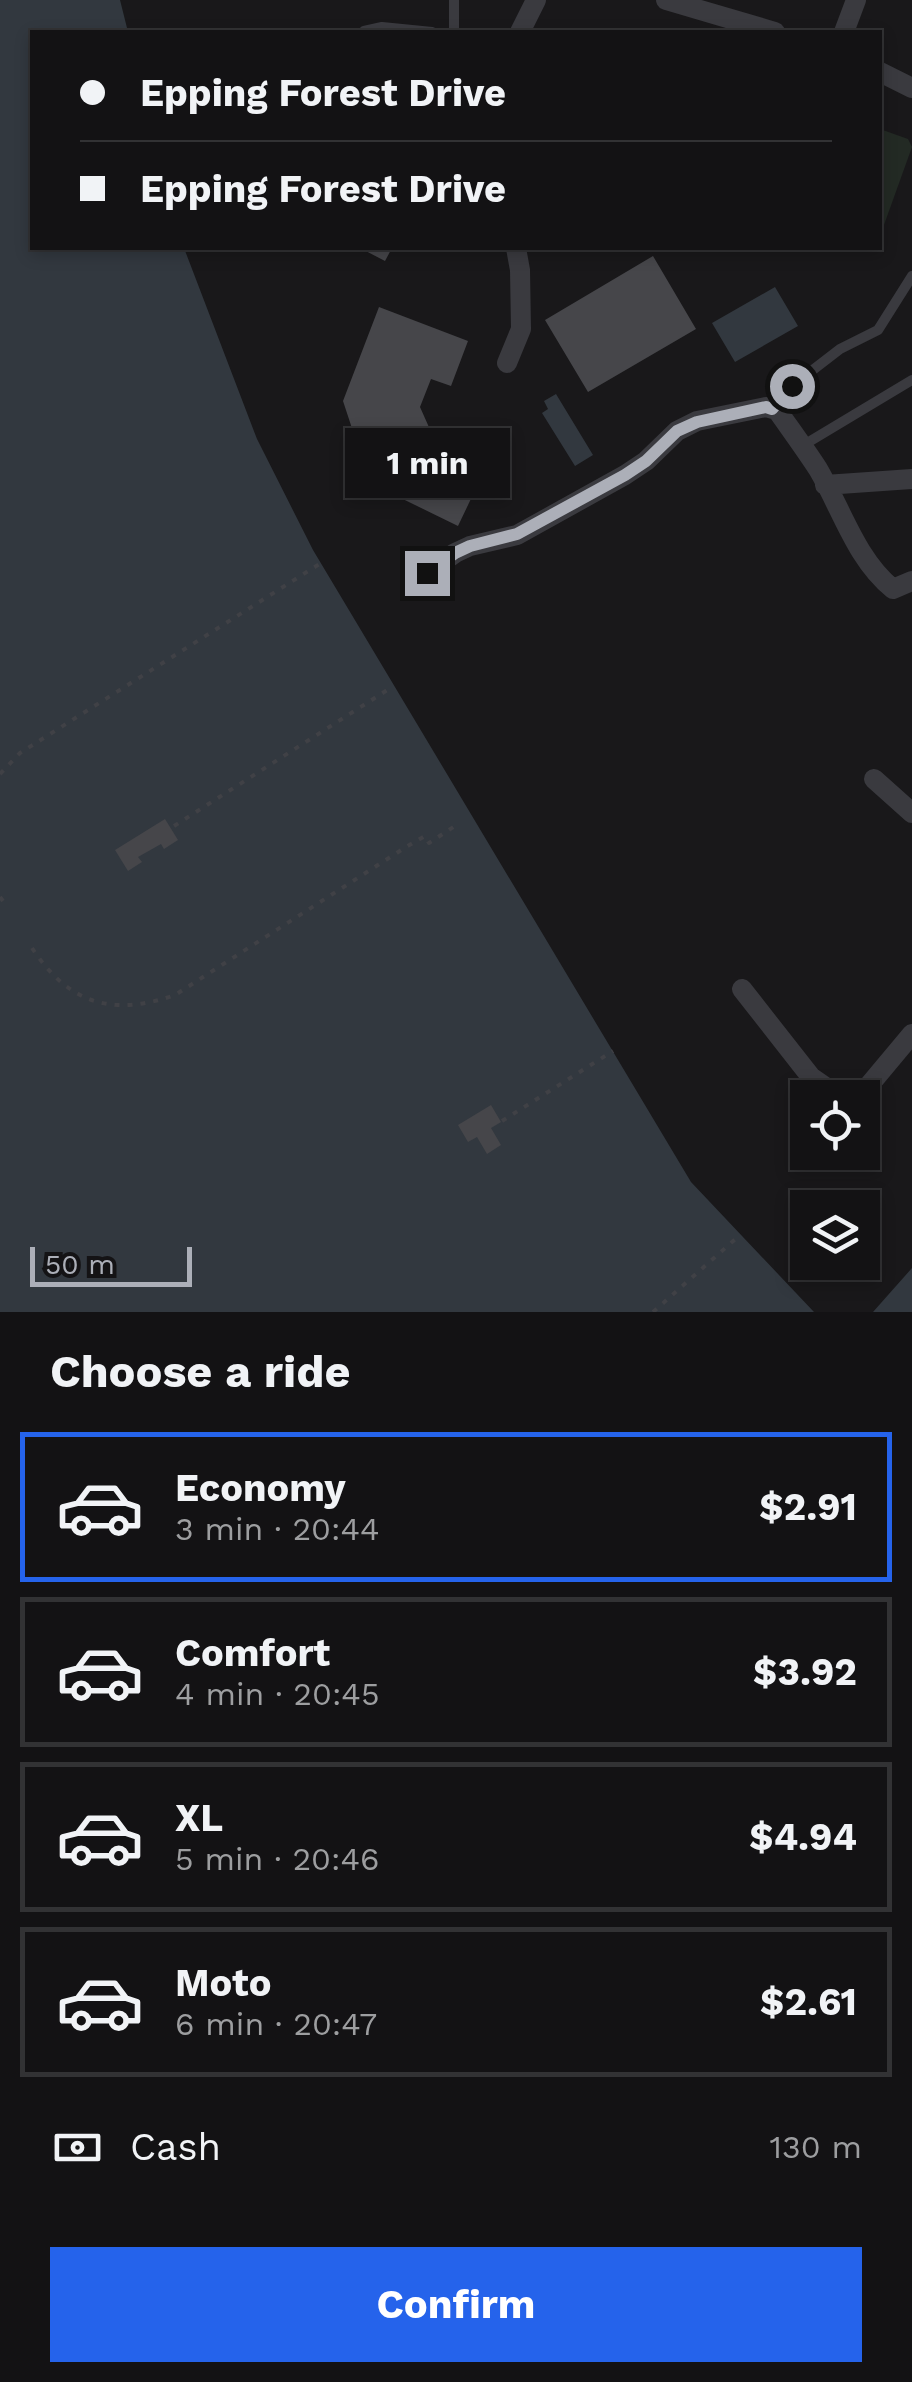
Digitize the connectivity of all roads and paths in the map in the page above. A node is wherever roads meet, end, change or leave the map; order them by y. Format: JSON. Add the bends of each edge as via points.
{"nodes":[{"id":1,"x":454,"y":0,"type":"edge"},
{"id":2,"x":536,"y":0,"type":"edge"},
{"id":3,"x":666,"y":0,"type":"edge"},
{"id":4,"x":856,"y":0,"type":"edge"},
{"id":5,"x":368,"y":30,"type":"edge"},
{"id":6,"x":412,"y":30,"type":"edge"},
{"id":7,"x":454,"y":30,"type":"edge"},
{"id":8,"x":521,"y":30,"type":"edge"},
{"id":9,"x":767,"y":30,"type":"edge"},
{"id":10,"x":845,"y":30,"type":"edge"},
{"id":11,"x":882,"y":73,"type":"edge"},
{"id":12,"x":912,"y":88,"type":"edge"},
{"id":13,"x":516,"y":250,"type":"edge"},
{"id":14,"x":912,"y":276,"type":"edge"},
{"id":15,"x":507,"y":363,"type":"dead end"},
{"id":16,"x":912,"y":380,"type":"edge"},
{"id":17,"x":772,"y":409,"type":"junction"},
{"id":18,"x":802,"y":446,"type":"junction"},
{"id":19,"x":911,"y":480,"type":"edge"},
{"id":20,"x":825,"y":485,"type":"junction"},
{"id":21,"x":321,"y":563,"type":"dead end"},
{"id":22,"x":427,"y":573,"type":"dead end"},
{"id":23,"x":912,"y":580,"type":"edge"},
{"id":24,"x":392,"y":688,"type":"dead end"},
{"id":25,"x":0,"y":774,"type":"edge"},
{"id":26,"x":874,"y":779,"type":"dead end"},
{"id":27,"x":912,"y":813,"type":"edge"},
{"id":28,"x":458,"y":824,"type":"dead end"},
{"id":29,"x":174,"y":826,"type":"dead end"},
{"id":30,"x":32,"y":948,"type":"dead end"},
{"id":31,"x":742,"y":989,"type":"dead end"},
{"id":32,"x":912,"y":1034,"type":"edge"},
{"id":33,"x":613,"y":1052,"type":"dead end"},
{"id":34,"x":502,"y":1120,"type":"dead end"},
{"id":35,"x":740,"y":1235,"type":"dead end"},
{"id":36,"x":652,"y":1312,"type":"edge"}],
"edges":[{"from":1,"to":7,"type":"lane"},
{"from":2,"to":8,"type":"street"},
{"from":3,"to":9,"type":"street"},
{"from":4,"to":10,"type":"street"},
{"from":5,"to":6,"type":"lane"},
{"from":11,"to":12,"type":"street"},
{"from":13,"to":15,"type":"street","via":[[521,329]]},
{"from":14,"to":17,"type":"lane","via":[[878,330],[840,349]]},
{"from":16,"to":18,"type":"lane"},
{"from":17,"to":18,"type":"street"},
{"from":17,"to":22,"type":"street","via":[[677,431],[625,475],[517,534],[455,553]]},
{"from":18,"to":20,"type":"street"},
{"from":19,"to":20,"type":"street"},
{"from":20,"to":23,"type":"street","via":[[873,573],[893,590]]},
{"from":21,"to":25,"type":"path","via":[[20,753]]},
{"from":24,"to":29,"type":"path"},
{"from":26,"to":27,"type":"street"},
{"from":28,"to":30,"type":"path","via":[[406,847],[174,995],[146,1005],[114,1006],[63,987]]},
{"from":31,"to":32,"type":"street","via":[[811,1077],[834,1093],[866,1089]]},
{"from":33,"to":34,"type":"path"},
{"from":35,"to":36,"type":"path"}]}
